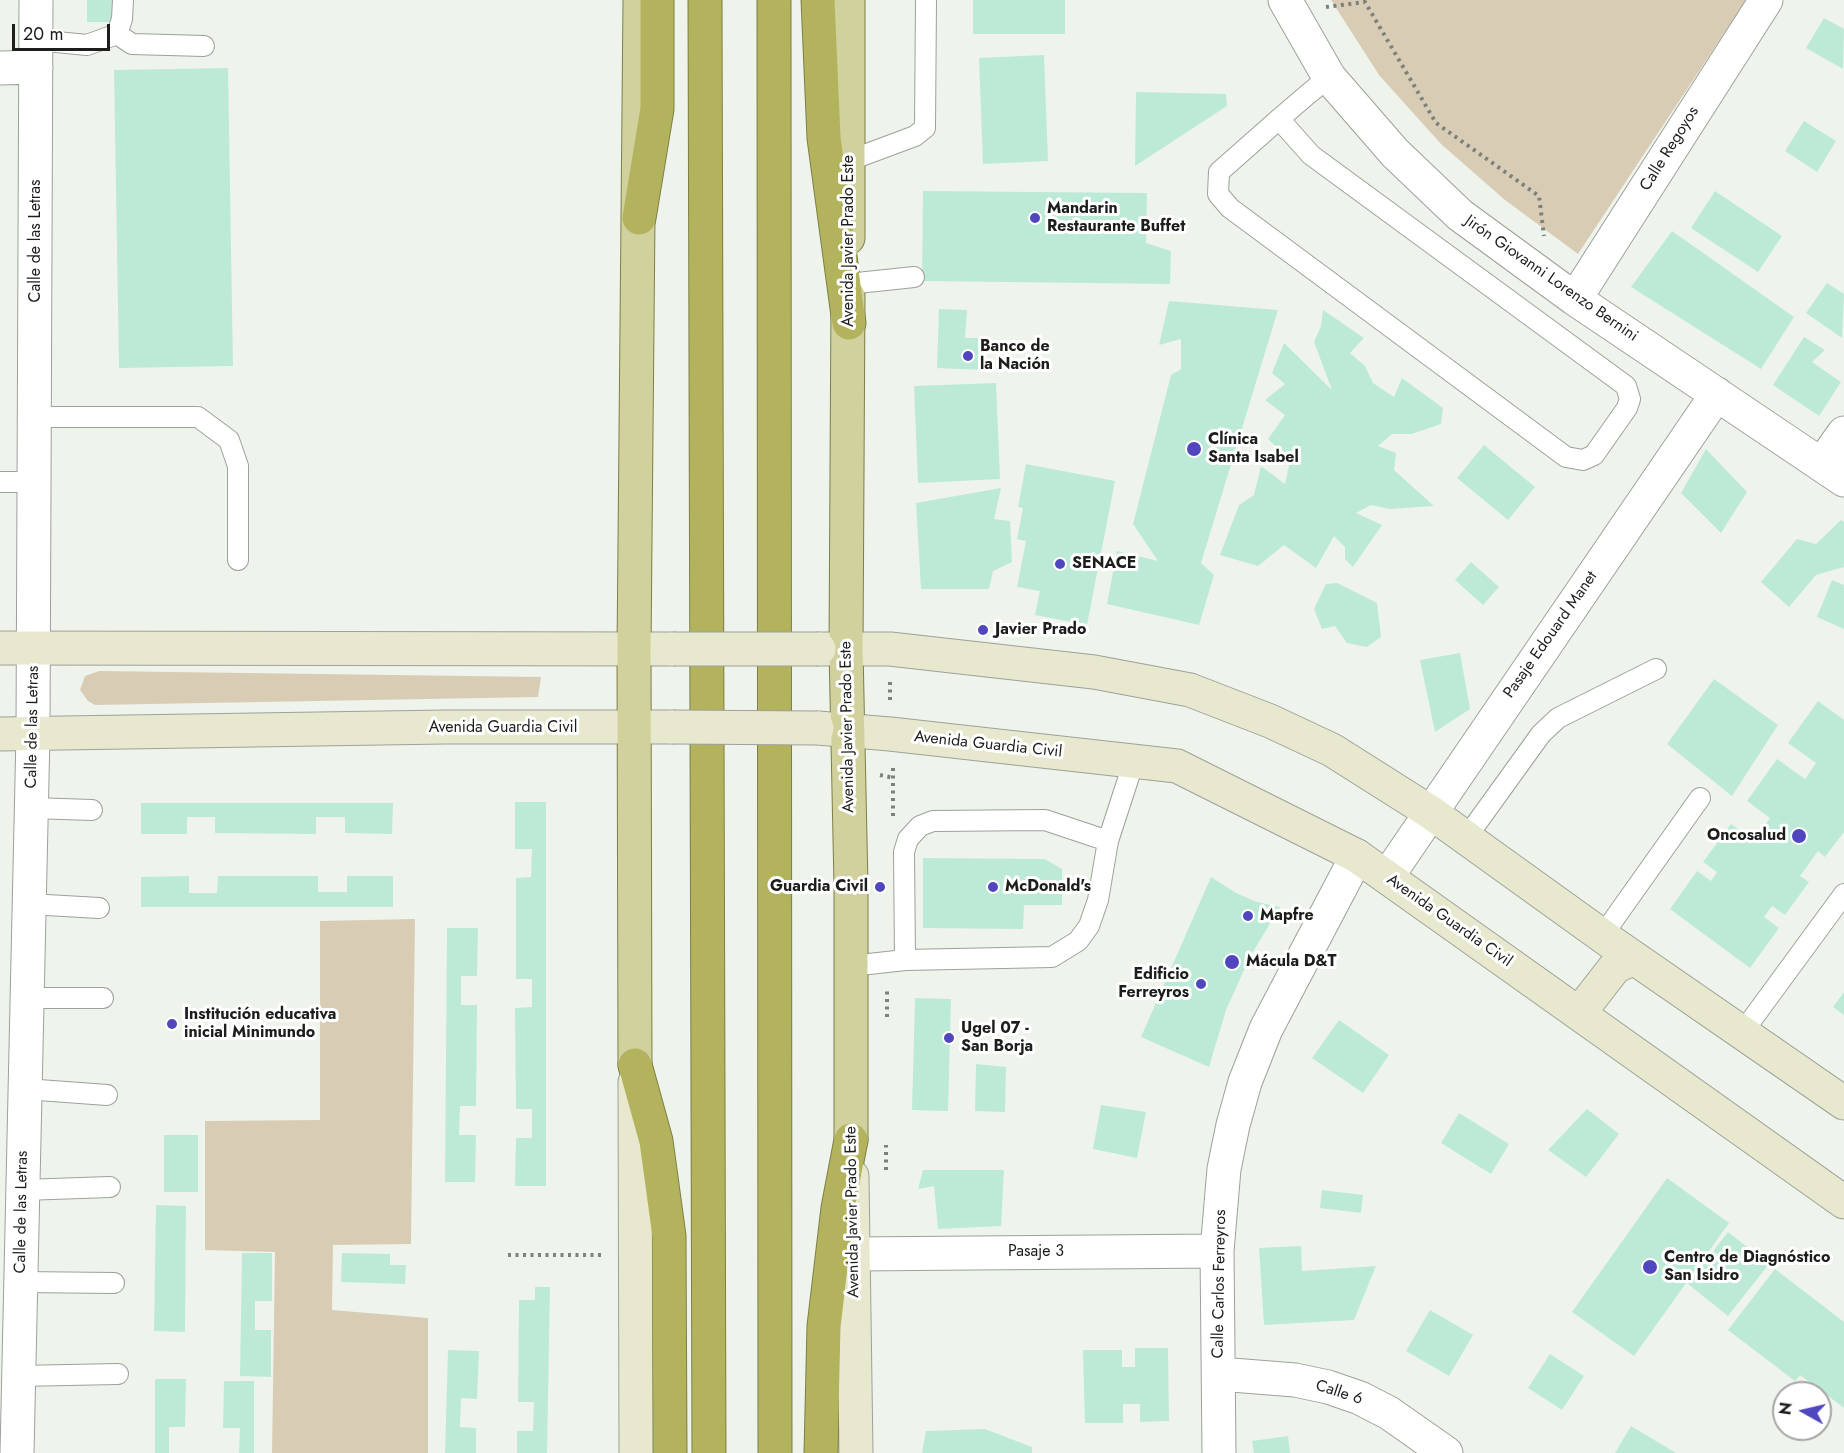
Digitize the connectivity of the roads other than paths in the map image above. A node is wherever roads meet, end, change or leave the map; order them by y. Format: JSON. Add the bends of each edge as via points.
{"nodes":[{"id":1,"x":36,"y":0,"type":"edge"},
{"id":2,"x":123,"y":0,"type":"edge"},
{"id":3,"x":640,"y":0,"type":"edge"},
{"id":4,"x":657,"y":0,"type":"edge"},
{"id":5,"x":705,"y":0,"type":"edge"},
{"id":6,"x":774,"y":0,"type":"edge"},
{"id":7,"x":818,"y":0,"type":"edge"},
{"id":8,"x":848,"y":0,"type":"edge"},
{"id":9,"x":926,"y":0,"type":"edge"},
{"id":10,"x":1766,"y":0,"type":"edge"},
{"id":11,"x":1287,"y":6,"type":"edge"},
{"id":12,"x":117,"y":34,"type":"junction"},
{"id":13,"x":204,"y":46,"type":"dead end"},
{"id":14,"x":36,"y":53,"type":"junction"},
{"id":15,"x":0,"y":68,"type":"edge"},
{"id":16,"x":1329,"y":77,"type":"junction"},
{"id":17,"x":1279,"y":119,"type":"junction"},
{"id":18,"x":848,"y":161,"type":"junction"},
{"id":19,"x":639,"y":218,"type":"junction"},
{"id":20,"x":914,"y":278,"type":"dead end"},
{"id":21,"x":848,"y":284,"type":"junction"},
{"id":22,"x":1562,"y":291,"type":"junction"},
{"id":23,"x":849,"y":322,"type":"junction"},
{"id":24,"x":1717,"y":394,"type":"junction"},
{"id":25,"x":36,"y":417,"type":"junction"},
{"id":26,"x":1844,"y":434,"type":"edge"},
{"id":27,"x":1833,"y":472,"type":"edge"},
{"id":28,"x":0,"y":482,"type":"edge"},
{"id":29,"x":36,"y":482,"type":"junction"},
{"id":30,"x":238,"y":560,"type":"dead end"},
{"id":31,"x":34,"y":647,"type":"junction"},
{"id":32,"x":0,"y":648,"type":"edge"},
{"id":33,"x":833,"y":649,"type":"junction"},
{"id":34,"x":634,"y":650,"type":"junction"},
{"id":35,"x":1656,"y":669,"type":"dead end"},
{"id":36,"x":635,"y":727,"type":"junction"},
{"id":37,"x":833,"y":729,"type":"junction"},
{"id":38,"x":0,"y":734,"type":"edge"},
{"id":39,"x":33,"y":734,"type":"junction"},
{"id":40,"x":1134,"y":761,"type":"junction"},
{"id":41,"x":1700,"y":798,"type":"dead end"},
{"id":42,"x":31,"y":808,"type":"junction"},
{"id":43,"x":92,"y":810,"type":"dead end"},
{"id":44,"x":1430,"y":812,"type":"junction"},
{"id":45,"x":1466,"y":838,"type":"junction"},
{"id":46,"x":1108,"y":841,"type":"junction"},
{"id":47,"x":1357,"y":856,"type":"junction"},
{"id":48,"x":1387,"y":877,"type":"junction"},
{"id":49,"x":1844,"y":894,"type":"edge"},
{"id":50,"x":29,"y":904,"type":"junction"},
{"id":51,"x":99,"y":908,"type":"dead end"},
{"id":52,"x":1614,"y":944,"type":"junction"},
{"id":53,"x":896,"y":961,"type":"junction"},
{"id":54,"x":850,"y":966,"type":"junction"},
{"id":55,"x":27,"y":998,"type":"junction"},
{"id":56,"x":103,"y":998,"type":"dead end"},
{"id":57,"x":1574,"y":1010,"type":"junction"},
{"id":58,"x":1742,"y":1033,"type":"junction"},
{"id":59,"x":635,"y":1065,"type":"junction"},
{"id":60,"x":25,"y":1089,"type":"junction"},
{"id":61,"x":107,"y":1095,"type":"dead end"},
{"id":62,"x":1844,"y":1103,"type":"edge"},
{"id":63,"x":851,"y":1140,"type":"junction"},
{"id":64,"x":110,"y":1187,"type":"dead end"},
{"id":65,"x":23,"y":1190,"type":"junction"},
{"id":66,"x":1844,"y":1202,"type":"edge"},
{"id":67,"x":1217,"y":1251,"type":"junction"},
{"id":68,"x":854,"y":1254,"type":"junction"},
{"id":69,"x":21,"y":1282,"type":"junction"},
{"id":70,"x":114,"y":1283,"type":"dead end"},
{"id":71,"x":118,"y":1374,"type":"dead end"},
{"id":72,"x":1219,"y":1374,"type":"junction"},
{"id":73,"x":18,"y":1376,"type":"junction"},
{"id":74,"x":17,"y":1453,"type":"edge"},
{"id":75,"x":636,"y":1453,"type":"edge"},
{"id":76,"x":670,"y":1453,"type":"edge"},
{"id":77,"x":709,"y":1453,"type":"edge"},
{"id":78,"x":775,"y":1453,"type":"edge"},
{"id":79,"x":821,"y":1453,"type":"edge"},
{"id":80,"x":856,"y":1453,"type":"edge"},
{"id":81,"x":1219,"y":1453,"type":"edge"},
{"id":82,"x":1446,"y":1453,"type":"edge"}],
"edges":[{"from":1,"to":14,"type":"street","name":"Calle de las Letras"},
{"from":2,"to":12,"type":"lane","via":[[123,19]]},
{"from":3,"to":19,"type":"main road"},
{"from":4,"to":19,"type":"highway","via":[[657,109]]},
{"from":5,"to":77,"type":"highway"},
{"from":6,"to":78,"type":"highway"},
{"from":7,"to":23,"type":"highway","via":[[824,138]]},
{"from":8,"to":18,"type":"main road","name":"Avenida Javier Prado Este"},
{"from":9,"to":18,"type":"lane","via":[[925,129]]},
{"from":10,"to":22,"type":"street","name":"Calle Regoyos"},
{"from":11,"to":16,"type":"street","name":"Jirón Giovanni Lorenzo Bernini"},
{"from":12,"to":13,"type":"lane","via":[[132,44]]},
{"from":12,"to":14,"type":"lane","via":[[87,45]]},
{"from":14,"to":15,"type":"street"},
{"from":14,"to":25,"type":"street","name":"Calle de las Letras"},
{"from":16,"to":17,"type":"lane"},
{"from":16,"to":22,"type":"street","name":"Jirón Giovanni Lorenzo Bernini","via":[[1395,153],[1452,207]]},
{"from":17,"to":17,"type":"lane","via":[[1219,172],[1218,194],[1230,208],[1566,457],[1583,460],[1594,454],[1627,408],[1630,399],[1626,386],[1311,156]]},
{"from":18,"to":21,"type":"main road","name":"Avenida Javier Prado Este"},
{"from":19,"to":34,"type":"main road"},
{"from":20,"to":21,"type":"lane"},
{"from":21,"to":23,"type":"main road","name":"Avenida Javier Prado Este"},
{"from":22,"to":24,"type":"street","name":"Jirón Giovanni Lorenzo Bernini"},
{"from":23,"to":33,"type":"main road","name":"Avenida Javier Prado Este"},
{"from":24,"to":27,"type":"street","name":"Jirón Giovanni Lorenzo Bernini"},
{"from":24,"to":44,"type":"street","name":"Pasaje Edouard Manet"},
{"from":25,"to":29,"type":"street","name":"Calle de las Letras"},
{"from":25,"to":30,"type":"lane","via":[[198,417],[229,440],[238,466]]},
{"from":26,"to":27,"type":"street"},
{"from":28,"to":29,"type":"lane"},
{"from":29,"to":31,"type":"street","name":"Calle de las Letras"},
{"from":31,"to":32,"type":"main road"},
{"from":31,"to":34,"type":"main road"},
{"from":31,"to":39,"type":"street","name":"Calle de las Letras"},
{"from":33,"to":34,"type":"main road","bridge":true},
{"from":33,"to":37,"type":"main road","name":"Avenida Javier Prado Este"},
{"from":33,"to":44,"type":"main road","via":[[890,649],[1094,672],[1190,690],[1332,750]]},
{"from":34,"to":36,"type":"main road"},
{"from":35,"to":45,"type":"lane","via":[[1558,718],[1541,734]]},
{"from":36,"to":37,"type":"main road","name":"Avenida Guardia Civil","bridge":true},
{"from":36,"to":39,"type":"main road","name":"Avenida Guardia Civil"},
{"from":36,"to":59,"type":"main road"},
{"from":37,"to":40,"type":"main road","name":"Avenida Guardia Civil"},
{"from":37,"to":54,"type":"main road","name":"Avenida Javier Prado Este"},
{"from":38,"to":39,"type":"main road","name":"Avenida Guardia Civil"},
{"from":39,"to":42,"type":"street","name":"Calle de las Letras"},
{"from":40,"to":46,"type":"lane"},
{"from":40,"to":47,"type":"main road","name":"Avenida Guardia Civil","via":[[1177,766]]},
{"from":41,"to":52,"type":"lane"},
{"from":42,"to":43,"type":"lane"},
{"from":42,"to":50,"type":"street","name":"Calle de las Letras"},
{"from":44,"to":45,"type":"main road"},
{"from":44,"to":48,"type":"street","name":"Pasaje Edouard Manet"},
{"from":45,"to":52,"type":"main road"},
{"from":46,"to":53,"type":"lane","via":[[1098,900],[1089,926],[1078,941],[1052,957]]},
{"from":46,"to":53,"type":"lane","via":[[1045,820],[933,821],[920,826],[908,838],[904,852]]},
{"from":47,"to":48,"type":"main road","name":"Avenida Guardia Civil"},
{"from":47,"to":67,"type":"street","name":"Calle Carlos Ferreyros","via":[[1266,1029],[1245,1082],[1224,1168]]},
{"from":48,"to":57,"type":"main road","name":"Avenida Guardia Civil"},
{"from":49,"to":58,"type":"lane"},
{"from":50,"to":51,"type":"lane"},
{"from":50,"to":55,"type":"street","name":"Calle de las Letras"},
{"from":52,"to":57,"type":"main road","via":[[1615,967],[1587,1003]]},
{"from":52,"to":58,"type":"main road"},
{"from":53,"to":54,"type":"lane"},
{"from":54,"to":63,"type":"main road","name":"Avenida Javier Prado Este"},
{"from":55,"to":56,"type":"lane"},
{"from":55,"to":60,"type":"street","name":"Calle de las Letras"},
{"from":57,"to":66,"type":"main road","name":"Avenida Guardia Civil"},
{"from":58,"to":62,"type":"main road"},
{"from":59,"to":75,"type":"main road"},
{"from":59,"to":76,"type":"highway","via":[[656,1141],[669,1236]]},
{"from":60,"to":61,"type":"lane"},
{"from":60,"to":65,"type":"street","name":"Calle de las Letras"},
{"from":63,"to":68,"type":"main road","name":"Avenida Javier Prado Este"},
{"from":63,"to":79,"type":"highway","via":[[838,1208],[824,1326]]},
{"from":64,"to":65,"type":"lane"},
{"from":65,"to":69,"type":"street","name":"Calle de las Letras"},
{"from":67,"to":68,"type":"street","name":"Pasaje 3"},
{"from":67,"to":72,"type":"street","name":"Calle Carlos Ferreyros"},
{"from":68,"to":80,"type":"main road","name":"Avenida Javier Prado Este"},
{"from":69,"to":70,"type":"lane"},
{"from":69,"to":73,"type":"street","name":"Calle de las Letras"},
{"from":71,"to":73,"type":"lane"},
{"from":72,"to":81,"type":"street","name":"Calle Carlos Ferreyros"},
{"from":72,"to":82,"type":"street","name":"Calle 6","via":[[1295,1380],[1349,1394],[1389,1413]]},
{"from":73,"to":74,"type":"street","name":"Calle de las Letras"}]}
